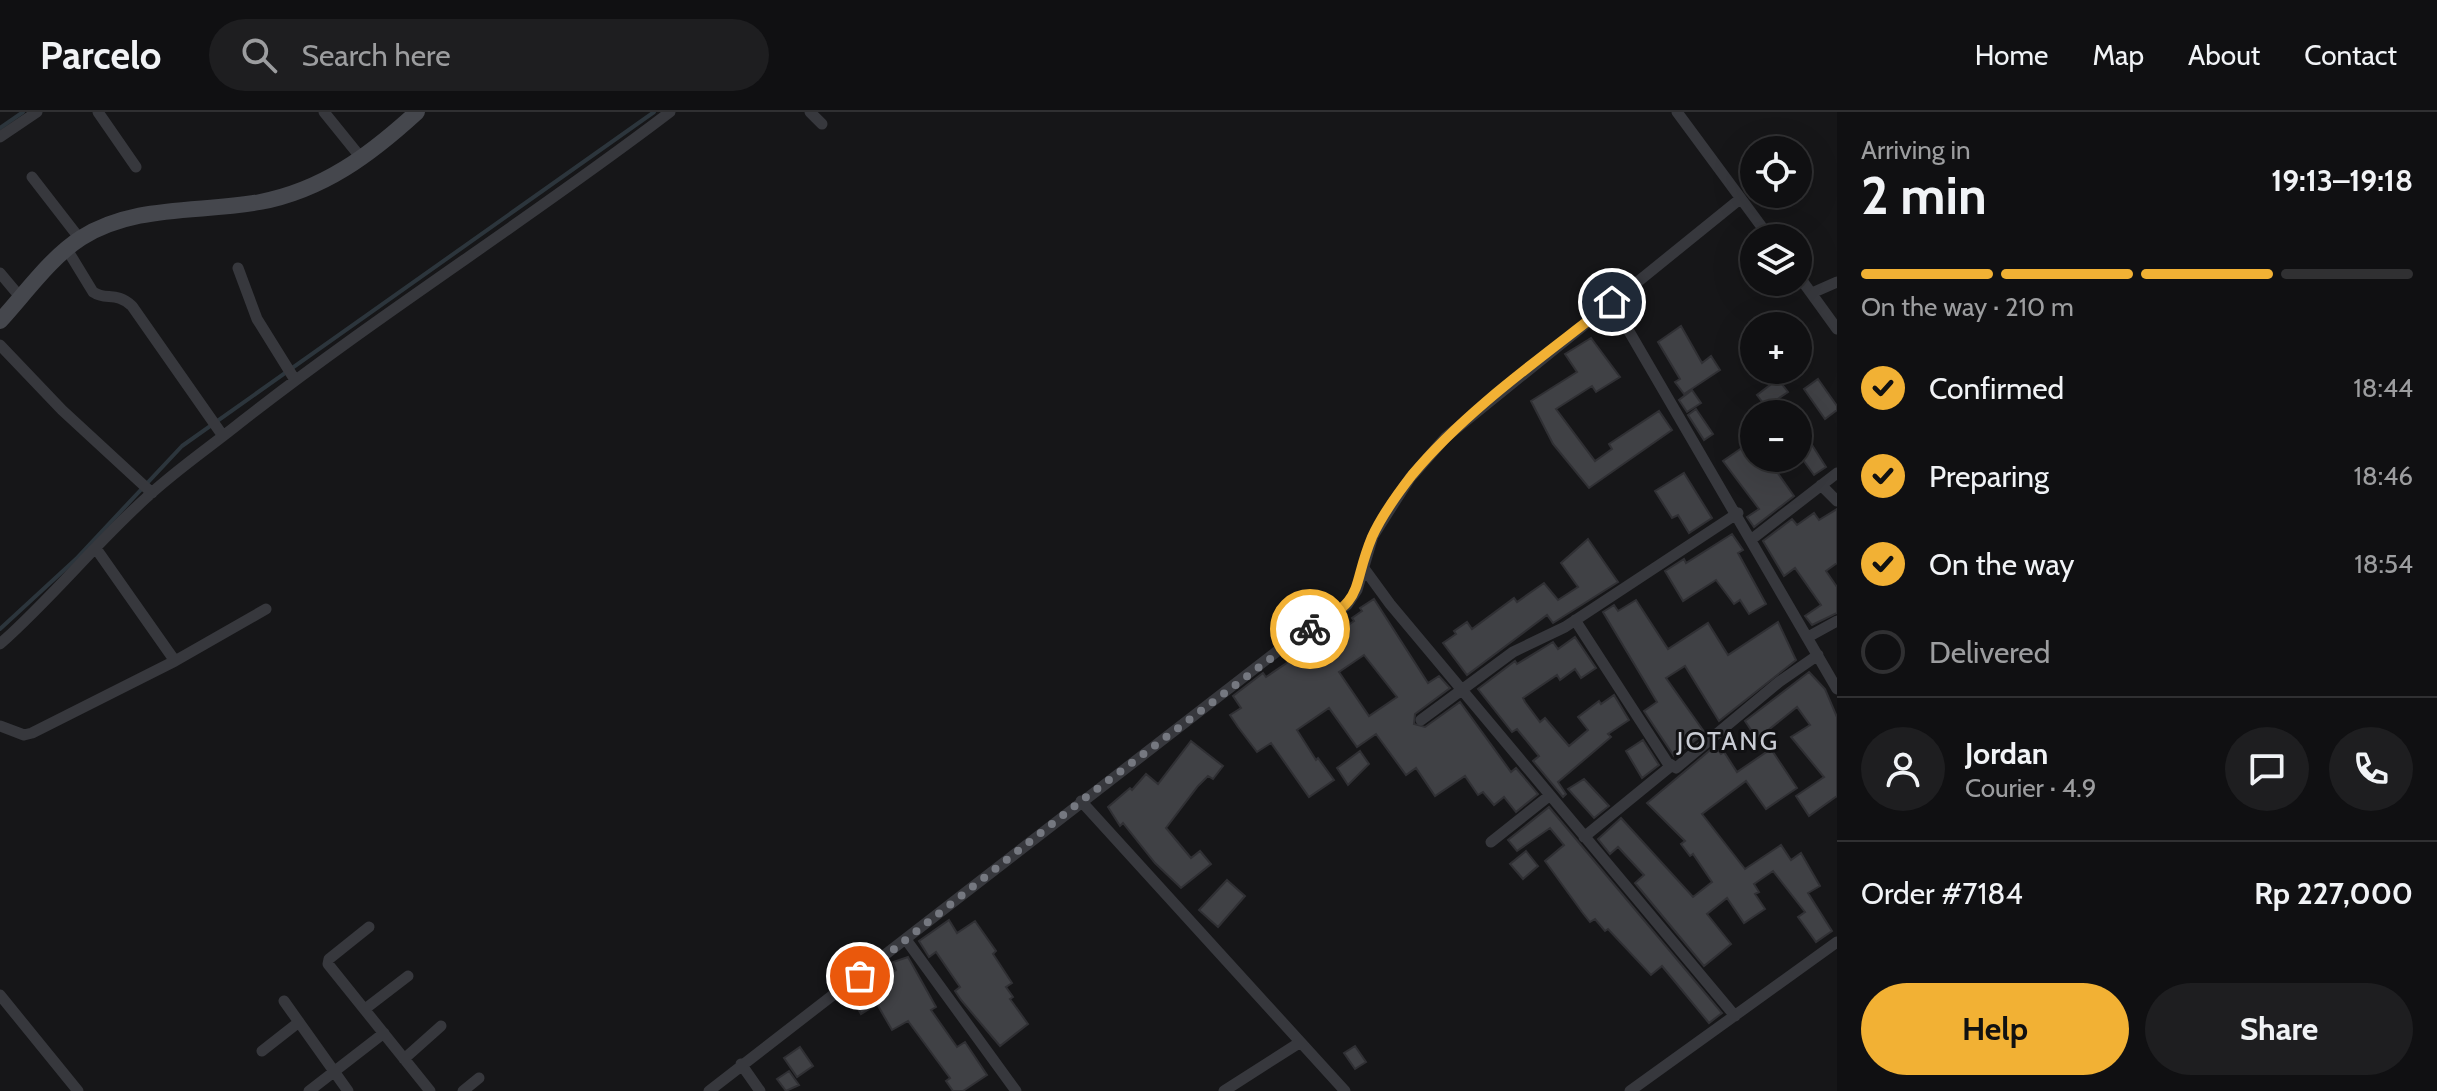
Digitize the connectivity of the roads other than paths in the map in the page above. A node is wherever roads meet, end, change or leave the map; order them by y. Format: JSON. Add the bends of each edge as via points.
{"nodes":[{"id":1,"x":37,"y":112,"type":"edge"},
{"id":2,"x":98,"y":112,"type":"edge"},
{"id":3,"x":324,"y":112,"type":"edge"},
{"id":4,"x":417,"y":112,"type":"edge"},
{"id":5,"x":670,"y":112,"type":"edge"},
{"id":6,"x":810,"y":112,"type":"edge"},
{"id":7,"x":1677,"y":112,"type":"edge"},
{"id":8,"x":822,"y":124,"type":"dead end"},
{"id":9,"x":0,"y":137,"type":"edge"},
{"id":10,"x":362,"y":159,"type":"junction"},
{"id":11,"x":136,"y":167,"type":"dead end"},
{"id":12,"x":32,"y":177,"type":"dead end"},
{"id":13,"x":1740,"y":199,"type":"joint"},
{"id":14,"x":1747,"y":208,"type":"edge"},
{"id":15,"x":1759,"y":224,"type":"edge"},
{"id":16,"x":74,"y":245,"type":"junction"},
{"id":17,"x":238,"y":268,"type":"dead end"},
{"id":18,"x":0,"y":273,"type":"edge"},
{"id":19,"x":1837,"y":282,"type":"edge"},
{"id":20,"x":1812,"y":293,"type":"joint"},
{"id":21,"x":21,"y":298,"type":"junction"},
{"id":22,"x":1612,"y":302,"type":"junction"},
{"id":23,"x":0,"y":321,"type":"edge"},
{"id":24,"x":1837,"y":329,"type":"edge"},
{"id":25,"x":0,"y":345,"type":"edge"},
{"id":26,"x":291,"y":373,"type":"junction"},
{"id":27,"x":220,"y":432,"type":"junction"},
{"id":28,"x":1837,"y":473,"type":"edge"},
{"id":29,"x":1821,"y":485,"type":"junction"},
{"id":30,"x":146,"y":488,"type":"junction"},
{"id":31,"x":1837,"y":501,"type":"edge"},
{"id":32,"x":1738,"y":513,"type":"junction"},
{"id":33,"x":1752,"y":539,"type":"junction"},
{"id":34,"x":97,"y":550,"type":"junction"},
{"id":35,"x":1363,"y":567,"type":"junction"},
{"id":36,"x":266,"y":609,"type":"dead end"},
{"id":37,"x":1575,"y":620,"type":"junction"},
{"id":38,"x":1837,"y":621,"type":"edge"},
{"id":39,"x":1808,"y":637,"type":"junction"},
{"id":40,"x":0,"y":644,"type":"edge"},
{"id":41,"x":1818,"y":655,"type":"junction"},
{"id":42,"x":175,"y":661,"type":"junction"},
{"id":43,"x":1837,"y":689,"type":"edge"},
{"id":44,"x":1461,"y":690,"type":"junction"},
{"id":45,"x":1421,"y":720,"type":"dead end"},
{"id":46,"x":0,"y":726,"type":"edge"},
{"id":47,"x":1671,"y":766,"type":"junction"},
{"id":48,"x":1549,"y":796,"type":"junction"},
{"id":49,"x":1081,"y":801,"type":"junction"},
{"id":50,"x":1584,"y":837,"type":"junction"},
{"id":51,"x":1491,"y":842,"type":"dead end"},
{"id":52,"x":369,"y":927,"type":"dead end"},
{"id":53,"x":907,"y":941,"type":"junction"},
{"id":54,"x":1837,"y":942,"type":"edge"},
{"id":55,"x":408,"y":976,"type":"dead end"},
{"id":56,"x":0,"y":995,"type":"edge"},
{"id":57,"x":284,"y":1001,"type":"dead end"},
{"id":58,"x":365,"y":1009,"type":"junction"},
{"id":59,"x":1735,"y":1016,"type":"junction"},
{"id":60,"x":299,"y":1022,"type":"junction"},
{"id":61,"x":441,"y":1026,"type":"dead end"},
{"id":62,"x":384,"y":1033,"type":"junction"},
{"id":63,"x":1299,"y":1043,"type":"junction"},
{"id":64,"x":262,"y":1051,"type":"dead end"},
{"id":65,"x":404,"y":1059,"type":"junction"},
{"id":66,"x":741,"y":1064,"type":"junction"},
{"id":67,"x":334,"y":1072,"type":"junction"},
{"id":68,"x":479,"y":1078,"type":"dead end"},
{"id":69,"x":1014,"y":1090,"type":"edge"},
{"id":70,"x":78,"y":1091,"type":"edge"},
{"id":71,"x":309,"y":1091,"type":"edge"},
{"id":72,"x":348,"y":1091,"type":"edge"},
{"id":73,"x":430,"y":1091,"type":"edge"},
{"id":74,"x":463,"y":1091,"type":"edge"},
{"id":75,"x":709,"y":1091,"type":"edge"},
{"id":76,"x":760,"y":1091,"type":"edge"},
{"id":77,"x":1224,"y":1091,"type":"edge"},
{"id":78,"x":1345,"y":1091,"type":"edge"},
{"id":79,"x":1630,"y":1091,"type":"edge"}],
"edges":[{"from":1,"to":9,"type":"street"},
{"from":2,"to":11,"type":"street"},
{"from":3,"to":10,"type":"street"},
{"from":4,"to":10,"type":"main road"},
{"from":5,"to":26,"type":"street","via":[[586,176]]},
{"from":6,"to":8,"type":"street"},
{"from":7,"to":13,"type":"street"},
{"from":10,"to":16,"type":"main road","via":[[325,182],[261,202],[143,214]]},
{"from":12,"to":16,"type":"street"},
{"from":13,"to":22,"type":"street"},
{"from":14,"to":15,"type":"street"},
{"from":16,"to":21,"type":"main road"},
{"from":16,"to":27,"type":"street","via":[[93,292],[114,294],[132,306]]},
{"from":17,"to":26,"type":"street","via":[[257,319]]},
{"from":18,"to":21,"type":"street"},
{"from":19,"to":20,"type":"street"},
{"from":20,"to":24,"type":"street"},
{"from":21,"to":23,"type":"main road"},
{"from":22,"to":32,"type":"street"},
{"from":22,"to":35,"type":"street","via":[[1446,437],[1410,478],[1373,536]]},
{"from":25,"to":30,"type":"street"},
{"from":26,"to":27,"type":"street"},
{"from":27,"to":30,"type":"street"},
{"from":28,"to":29,"type":"street"},
{"from":29,"to":31,"type":"street"},
{"from":29,"to":33,"type":"street"},
{"from":30,"to":34,"type":"street"},
{"from":32,"to":33,"type":"street"},
{"from":32,"to":37,"type":"street"},
{"from":33,"to":39,"type":"street"},
{"from":34,"to":40,"type":"street"},
{"from":34,"to":42,"type":"street"},
{"from":35,"to":44,"type":"street"},
{"from":35,"to":49,"type":"street","via":[[1347,605],[1298,635]]},
{"from":36,"to":42,"type":"street"},
{"from":37,"to":44,"type":"street","via":[[1513,652]]},
{"from":37,"to":47,"type":"street"},
{"from":38,"to":39,"type":"street"},
{"from":39,"to":41,"type":"street"},
{"from":41,"to":43,"type":"street"},
{"from":41,"to":47,"type":"street","via":[[1680,768]]},
{"from":42,"to":46,"type":"street","via":[[32,733]]},
{"from":44,"to":45,"type":"street"},
{"from":44,"to":48,"type":"street"},
{"from":47,"to":50,"type":"street"},
{"from":48,"to":50,"type":"street"},
{"from":48,"to":51,"type":"street"},
{"from":49,"to":53,"type":"street"},
{"from":49,"to":63,"type":"street"},
{"from":50,"to":59,"type":"street"},
{"from":52,"to":58,"type":"street","via":[[328,961]]},
{"from":53,"to":66,"type":"street"},
{"from":53,"to":69,"type":"street"},
{"from":54,"to":59,"type":"street"},
{"from":55,"to":58,"type":"street"},
{"from":56,"to":70,"type":"street"},
{"from":57,"to":60,"type":"street"},
{"from":58,"to":62,"type":"street"},
{"from":59,"to":79,"type":"street"},
{"from":60,"to":64,"type":"street"},
{"from":60,"to":67,"type":"street"},
{"from":61,"to":65,"type":"street"},
{"from":62,"to":65,"type":"street"},
{"from":62,"to":67,"type":"street"},
{"from":63,"to":77,"type":"street"},
{"from":63,"to":78,"type":"street"},
{"from":65,"to":73,"type":"street"},
{"from":66,"to":75,"type":"street"},
{"from":66,"to":76,"type":"street"},
{"from":67,"to":71,"type":"street"},
{"from":67,"to":72,"type":"street"},
{"from":68,"to":74,"type":"street"}]}
